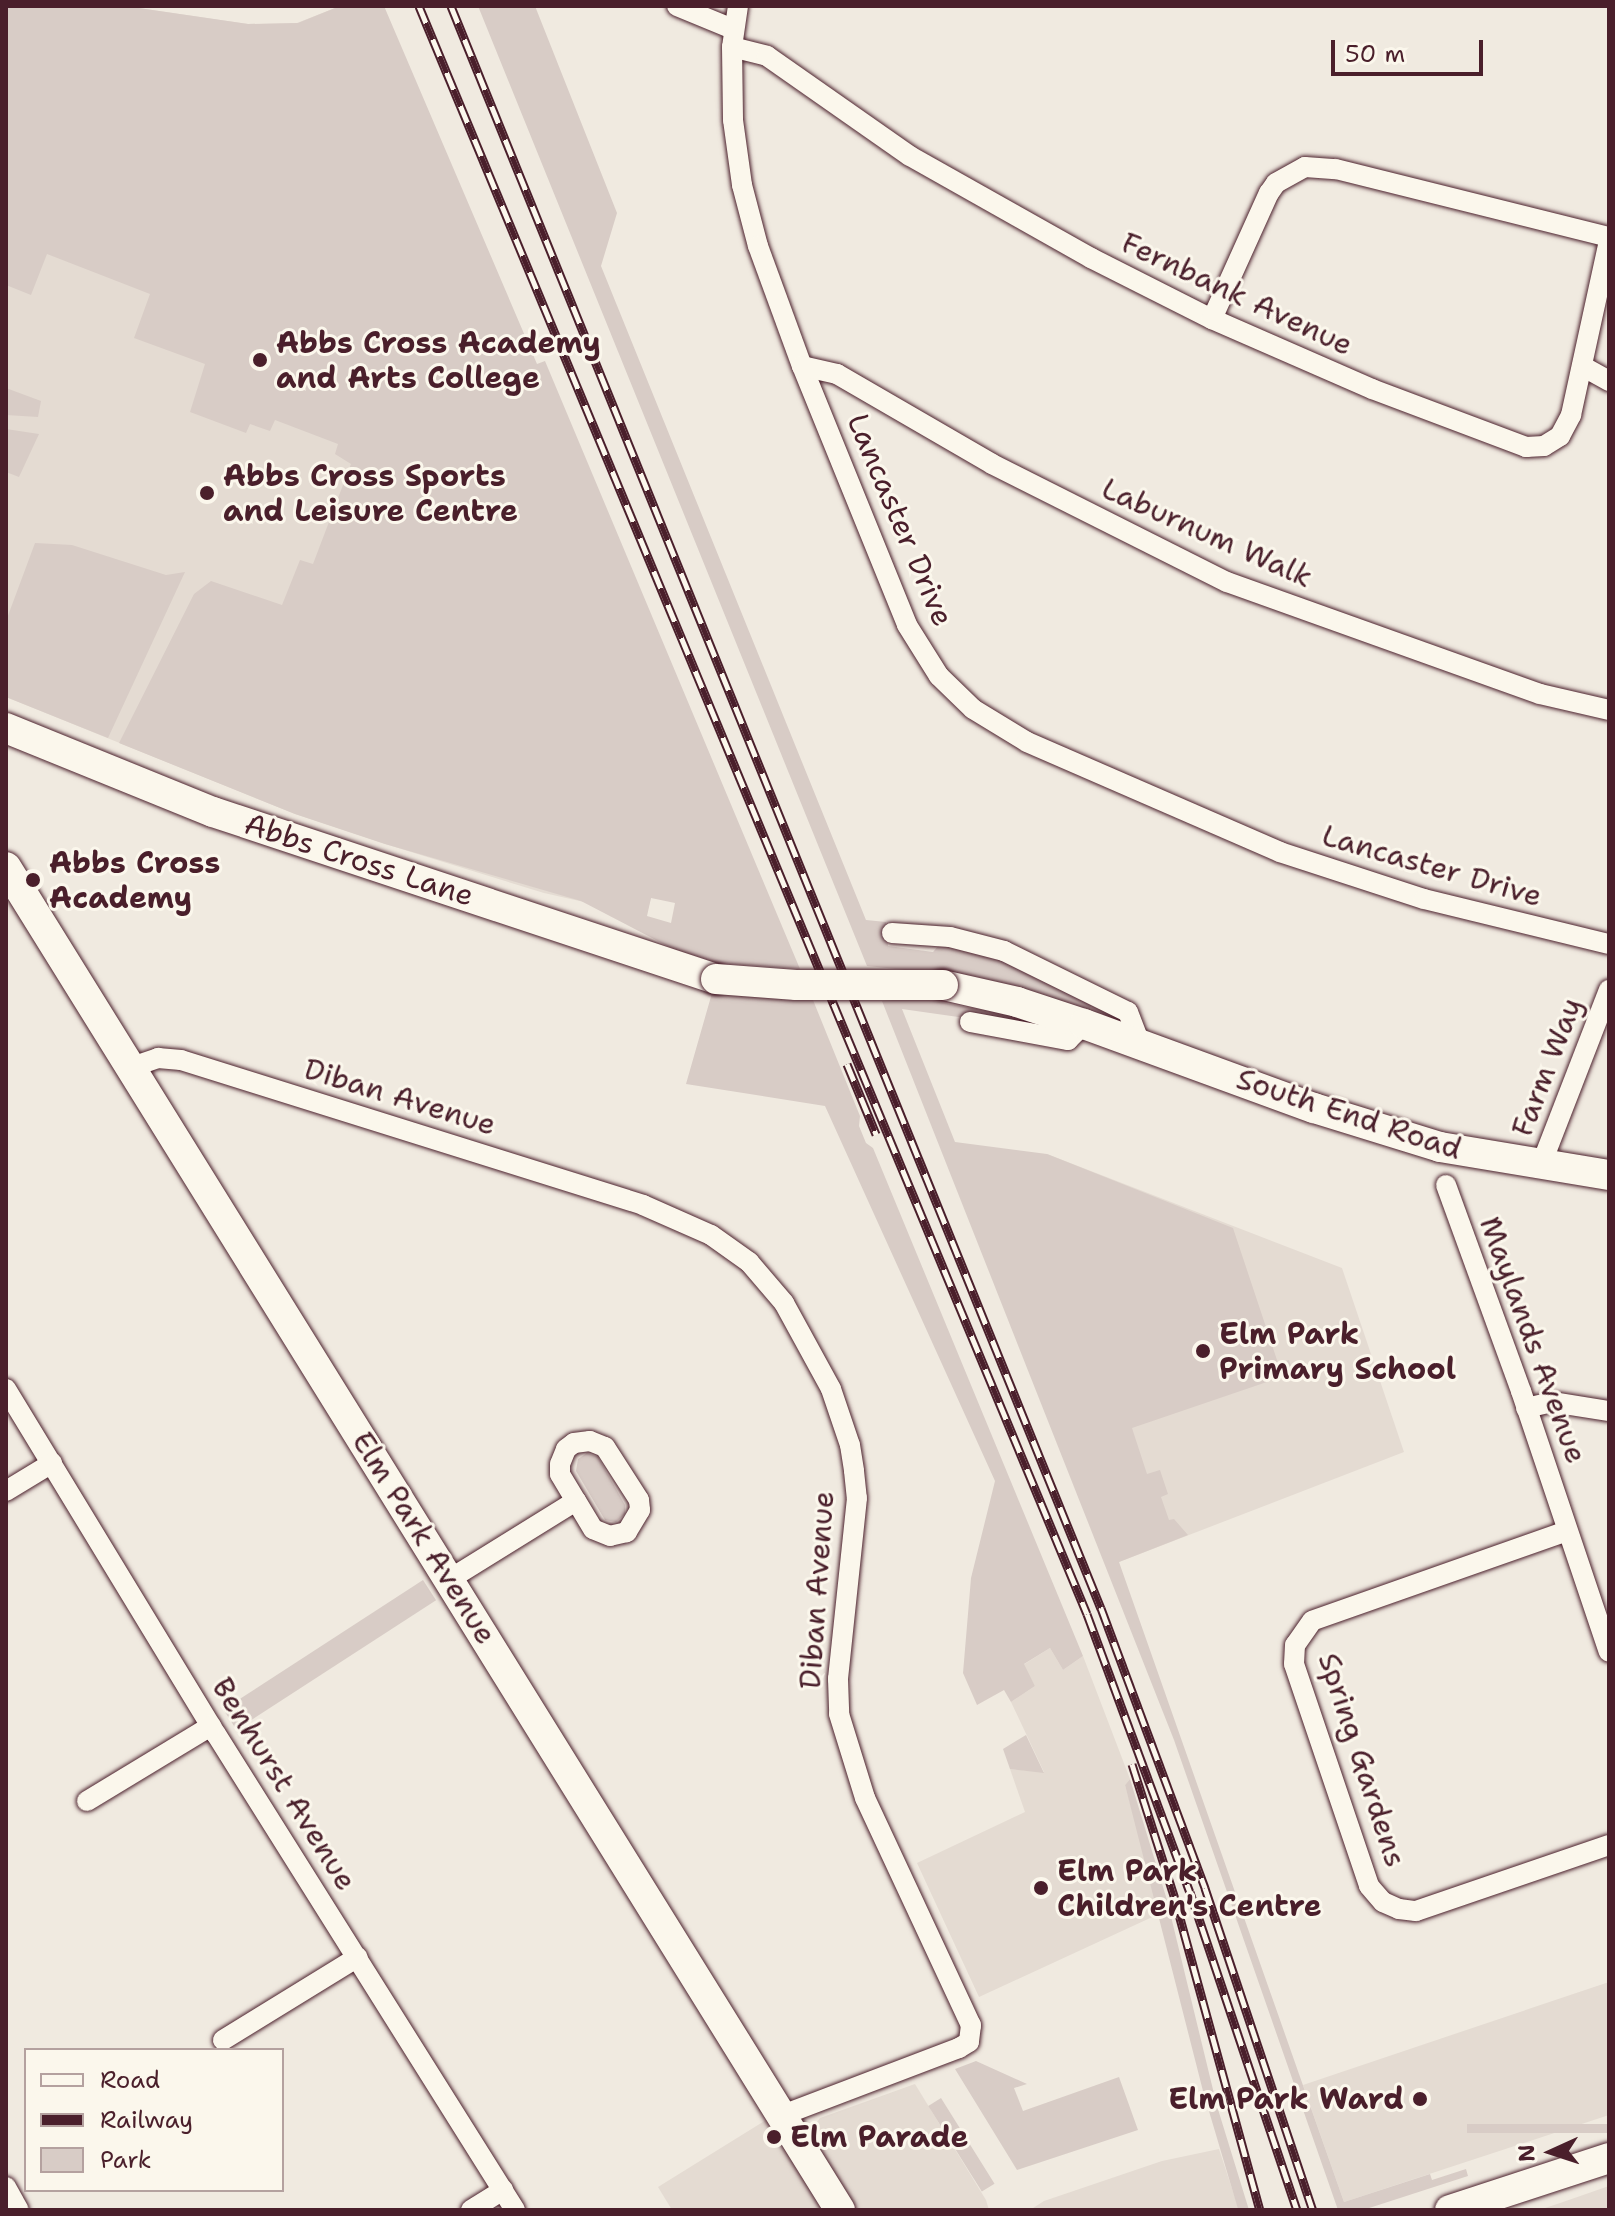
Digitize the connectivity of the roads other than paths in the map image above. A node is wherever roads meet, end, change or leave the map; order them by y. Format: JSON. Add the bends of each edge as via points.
{"nodes":[{"id":1,"x":677,"y":6,"type":"edge"},
{"id":2,"x":738,"y":6,"type":"edge"},
{"id":3,"x":733,"y":38,"type":"junction"},
{"id":4,"x":1609,"y":239,"type":"edge"},
{"id":5,"x":1212,"y":319,"type":"junction"},
{"id":6,"x":802,"y":366,"type":"junction"},
{"id":7,"x":1582,"y":366,"type":"junction"},
{"id":8,"x":1609,"y":381,"type":"edge"},
{"id":9,"x":1609,"y":710,"type":"edge"},
{"id":10,"x":6,"y":728,"type":"edge"},
{"id":11,"x":6,"y":867,"type":"edge"},
{"id":12,"x":892,"y":933,"type":"dead end"},
{"id":13,"x":1609,"y":944,"type":"edge"},
{"id":14,"x":943,"y":985,"type":"joint"},
{"id":15,"x":1609,"y":990,"type":"edge"},
{"id":16,"x":970,"y":1022,"type":"dead end"},
{"id":17,"x":1084,"y":1024,"type":"junction"},
{"id":18,"x":1140,"y":1043,"type":"junction"},
{"id":19,"x":132,"y":1067,"type":"junction"},
{"id":20,"x":1541,"y":1165,"type":"junction"},
{"id":21,"x":1609,"y":1175,"type":"edge"},
{"id":22,"x":1446,"y":1185,"type":"dead end"},
{"id":23,"x":6,"y":1389,"type":"edge"},
{"id":24,"x":1526,"y":1408,"type":"junction"},
{"id":25,"x":1609,"y":1411,"type":"edge"},
{"id":26,"x":52,"y":1463,"type":"junction"},
{"id":27,"x":6,"y":1491,"type":"edge"},
{"id":28,"x":576,"y":1501,"type":"junction"},
{"id":29,"x":1567,"y":1531,"type":"junction"},
{"id":30,"x":450,"y":1579,"type":"junction"},
{"id":31,"x":1609,"y":1651,"type":"edge"},
{"id":32,"x":211,"y":1726,"type":"junction"},
{"id":33,"x":87,"y":1801,"type":"dead end"},
{"id":34,"x":1609,"y":1845,"type":"edge"},
{"id":35,"x":358,"y":1957,"type":"junction"},
{"id":36,"x":223,"y":2040,"type":"dead end"},
{"id":37,"x":783,"y":2115,"type":"junction"},
{"id":38,"x":1609,"y":2158,"type":"edge"},
{"id":39,"x":6,"y":2187,"type":"edge"},
{"id":40,"x":503,"y":2190,"type":"junction"},
{"id":41,"x":19,"y":2210,"type":"edge"},
{"id":42,"x":471,"y":2210,"type":"edge"},
{"id":43,"x":515,"y":2210,"type":"edge"},
{"id":44,"x":840,"y":2210,"type":"edge"},
{"id":45,"x":1450,"y":2210,"type":"edge"}],
"edges":[{"from":1,"to":3,"type":"street","name":"Fernbank Avenue"},
{"from":2,"to":3,"type":"street","name":"Lancaster Drive"},
{"from":3,"to":5,"type":"street","name":"Fernbank Avenue","via":[[910,156]]},
{"from":3,"to":6,"type":"street","name":"Lancaster Drive","via":[[733,120],[742,185],[758,246]]},
{"from":4,"to":5,"type":"street","via":[[1336,169],[1305,167],[1276,183],[1269,193]]},
{"from":4,"to":7,"type":"street","name":"Fernbank Avenue"},
{"from":5,"to":7,"type":"street","name":"Fernbank Avenue","via":[[1372,389],[1526,447],[1544,446],[1560,436],[1571,415]]},
{"from":6,"to":9,"type":"street","name":"Laburnum Walk","via":[[837,374],[992,464],[1227,582],[1540,694]]},
{"from":6,"to":13,"type":"street","name":"Lancaster Drive","via":[[907,625],[939,676],[973,709],[1027,742],[1280,852],[1424,899]]},
{"from":7,"to":8,"type":"street"},
{"from":10,"to":14,"type":"street","name":"Abbs Cross Lane","bridge":true,"via":[[213,812],[716,979]]},
{"from":11,"to":19,"type":"street","name":"Elm Park Avenue"},
{"from":12,"to":18,"type":"street","via":[[950,937],[1004,951],[1128,1012]]},
{"from":14,"to":17,"type":"street","name":"South End Road"},
{"from":15,"to":20,"type":"street","name":"Farm Way"},
{"from":16,"to":17,"type":"street","via":[[1068,1040]]},
{"from":17,"to":18,"type":"street","name":"South End Road"},
{"from":18,"to":20,"type":"street","name":"South End Road","via":[[1362,1125],[1440,1147]]},
{"from":19,"to":30,"type":"street","name":"Elm Park Avenue"},
{"from":19,"to":37,"type":"street","name":"Diban Avenue","via":[[158,1058],[181,1060],[643,1205],[711,1235],[749,1262],[796,1324],[831,1389],[850,1445],[857,1498],[839,1714],[865,1798],[971,2025],[969,2042],[959,2048]]},
{"from":20,"to":21,"type":"street","name":"South End Road"},
{"from":22,"to":24,"type":"street","name":"Maylands Avenue"},
{"from":23,"to":26,"type":"street","name":"Benhurst Avenue"},
{"from":24,"to":25,"type":"street","via":[[1552,1402]]},
{"from":24,"to":29,"type":"street","name":"Maylands Avenue"},
{"from":26,"to":27,"type":"street"},
{"from":26,"to":32,"type":"street","name":"Benhurst Avenue"},
{"from":28,"to":28,"type":"street","via":[[560,1464],[566,1449],[590,1441],[605,1447],[640,1510],[627,1532],[610,1536],[593,1529]]},
{"from":28,"to":30,"type":"street"},
{"from":29,"to":31,"type":"street","name":"Maylands Avenue"},
{"from":29,"to":34,"type":"street","name":"Spring Gardens","via":[[1312,1621],[1295,1645],[1294,1664],[1369,1886],[1383,1902],[1416,1911]]},
{"from":30,"to":37,"type":"street","name":"Elm Park Avenue"},
{"from":32,"to":33,"type":"street"},
{"from":32,"to":35,"type":"street","name":"Benhurst Avenue"},
{"from":35,"to":36,"type":"street"},
{"from":35,"to":40,"type":"street","name":"Benhurst Avenue"},
{"from":37,"to":44,"type":"street","name":"Elm Park Avenue"},
{"from":38,"to":45,"type":"street"},
{"from":39,"to":41,"type":"street"},
{"from":40,"to":42,"type":"street"},
{"from":40,"to":43,"type":"street","name":"Benhurst Avenue"}]}
